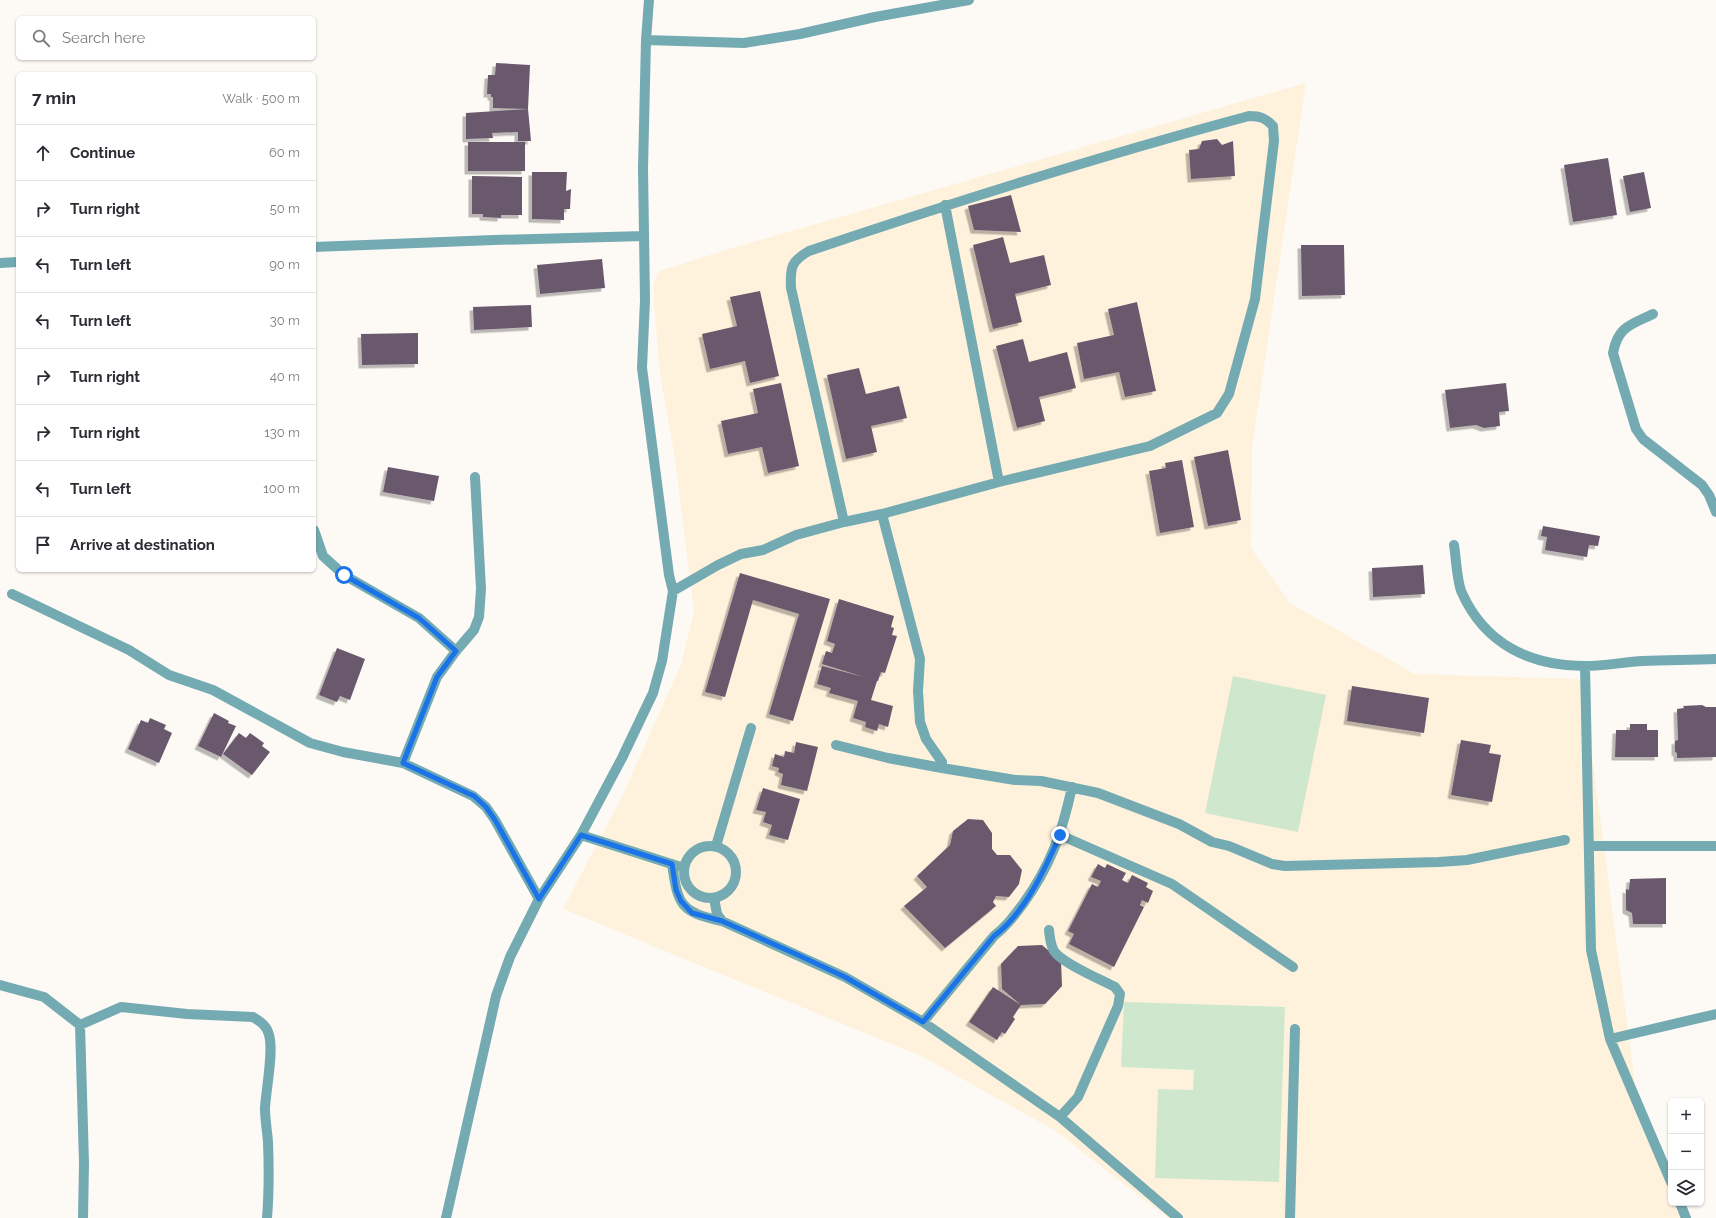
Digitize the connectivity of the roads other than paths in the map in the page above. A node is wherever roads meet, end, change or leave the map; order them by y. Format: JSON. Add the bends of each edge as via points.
{"nodes":[{"id":1,"x":649,"y":0,"type":"edge"},
{"id":2,"x":969,"y":0,"type":"edge"},
{"id":3,"x":646,"y":40,"type":"junction"},
{"id":4,"x":945,"y":205,"type":"junction"},
{"id":5,"x":644,"y":236,"type":"junction"},
{"id":6,"x":316,"y":247,"type":"edge"},
{"id":7,"x":16,"y":262,"type":"edge"},
{"id":8,"x":0,"y":263,"type":"edge"},
{"id":9,"x":1653,"y":314,"type":"dead end"},
{"id":10,"x":475,"y":477,"type":"dead end"},
{"id":11,"x":999,"y":482,"type":"junction"},
{"id":12,"x":1716,"y":512,"type":"edge"},
{"id":13,"x":882,"y":514,"type":"junction"},
{"id":14,"x":844,"y":522,"type":"junction"},
{"id":15,"x":316,"y":542,"type":"edge"},
{"id":16,"x":1454,"y":545,"type":"dead end"},
{"id":17,"x":318,"y":554,"type":"edge"},
{"id":18,"x":673,"y":591,"type":"junction"},
{"id":19,"x":12,"y":594,"type":"dead end"},
{"id":20,"x":456,"y":651,"type":"junction"},
{"id":21,"x":1716,"y":659,"type":"edge"},
{"id":22,"x":1585,"y":666,"type":"junction"},
{"id":23,"x":751,"y":728,"type":"dead end"},
{"id":24,"x":836,"y":745,"type":"dead end"},
{"id":25,"x":403,"y":763,"type":"junction"},
{"id":26,"x":942,"y":768,"type":"junction"},
{"id":27,"x":1072,"y":787,"type":"junction"},
{"id":28,"x":581,"y":835,"type":"junction"},
{"id":29,"x":1060,"y":835,"type":"junction"},
{"id":30,"x":1565,"y":840,"type":"dead end"},
{"id":31,"x":716,"y":846,"type":"junction"},
{"id":32,"x":1589,"y":846,"type":"junction"},
{"id":33,"x":1716,"y":846,"type":"edge"},
{"id":34,"x":672,"y":864,"type":"junction"},
{"id":35,"x":684,"y":868,"type":"junction"},
{"id":36,"x":714,"y":898,"type":"junction"},
{"id":37,"x":539,"y":899,"type":"junction"},
{"id":38,"x":722,"y":921,"type":"junction"},
{"id":39,"x":1049,"y":930,"type":"dead end"},
{"id":40,"x":1293,"y":967,"type":"dead end"},
{"id":41,"x":0,"y":984,"type":"edge"},
{"id":42,"x":1716,"y":1014,"type":"edge"},
{"id":43,"x":923,"y":1022,"type":"junction"},
{"id":44,"x":80,"y":1025,"type":"junction"},
{"id":45,"x":1295,"y":1029,"type":"dead end"},
{"id":46,"x":1610,"y":1039,"type":"junction"},
{"id":47,"x":1060,"y":1117,"type":"junction"},
{"id":48,"x":1668,"y":1175,"type":"edge"},
{"id":49,"x":1681,"y":1206,"type":"edge"},
{"id":50,"x":83,"y":1218,"type":"edge"},
{"id":51,"x":267,"y":1218,"type":"edge"},
{"id":52,"x":446,"y":1218,"type":"edge"},
{"id":53,"x":1178,"y":1218,"type":"edge"},
{"id":54,"x":1290,"y":1218,"type":"edge"},
{"id":55,"x":1686,"y":1218,"type":"edge"}],
"edges":[{"from":1,"to":3,"type":"street"},
{"from":2,"to":3,"type":"street","via":[[744,43]]},
{"from":3,"to":5,"type":"street"},
{"from":4,"to":11,"type":"street"},
{"from":4,"to":11,"type":"street","via":[[1141,145],[1249,116],[1260,116],[1273,126],[1274,141],[1255,299],[1230,394],[1222,407],[1217,413],[1150,446]]},
{"from":4,"to":14,"type":"street","via":[[809,251],[793,263],[791,288]]},
{"from":5,"to":6,"type":"street"},
{"from":5,"to":18,"type":"street","via":[[642,368]]},
{"from":7,"to":8,"type":"street"},
{"from":9,"to":12,"type":"street","via":[[1619,334],[1613,353],[1636,429],[1643,439],[1702,485]]},
{"from":10,"to":20,"type":"street","via":[[481,589],[479,617],[474,630]]},
{"from":11,"to":13,"type":"street"},
{"from":13,"to":14,"type":"street"},
{"from":13,"to":26,"type":"street","via":[[920,659],[920,722],[926,739],[942,762]]},
{"from":14,"to":18,"type":"street","via":[[796,535],[763,550],[741,554]]},
{"from":15,"to":17,"type":"street"},
{"from":16,"to":22,"type":"street","via":[[1461,592],[1479,624],[1501,642],[1526,656],[1551,663]]},
{"from":17,"to":20,"type":"street","via":[[344,575],[419,618]]},
{"from":18,"to":28,"type":"street","via":[[662,661],[653,693]]},
{"from":19,"to":25,"type":"street","via":[[129,650],[169,675],[213,690],[310,743]]},
{"from":20,"to":25,"type":"street","via":[[437,677]]},
{"from":21,"to":22,"type":"street"},
{"from":22,"to":32,"type":"street"},
{"from":23,"to":31,"type":"street"},
{"from":24,"to":26,"type":"street"},
{"from":25,"to":37,"type":"street","via":[[474,796],[486,807]]},
{"from":26,"to":27,"type":"street"},
{"from":27,"to":29,"type":"street"},
{"from":27,"to":30,"type":"street","via":[[1098,793],[1139,808],[1179,824],[1212,842],[1230,846],[1272,864],[1285,866],[1446,862]]},
{"from":28,"to":34,"type":"street"},
{"from":28,"to":37,"type":"street"},
{"from":29,"to":40,"type":"street","via":[[1172,884]]},
{"from":29,"to":43,"type":"street","via":[[1043,874],[1023,904]]},
{"from":31,"to":35,"type":"street","via":[[707,846],[692,852]]},
{"from":31,"to":36,"type":"street","via":[[731,855],[736,871],[731,887]]},
{"from":32,"to":33,"type":"street"},
{"from":32,"to":46,"type":"street","via":[[1591,950]]},
{"from":34,"to":35,"type":"street"},
{"from":34,"to":38,"type":"street","via":[[676,890],[685,907],[701,917]]},
{"from":35,"to":36,"type":"street","via":[[687,885],[692,891],[700,896]]},
{"from":36,"to":38,"type":"street"},
{"from":37,"to":52,"type":"street","via":[[510,957],[496,996]]},
{"from":38,"to":43,"type":"street","via":[[845,977]]},
{"from":39,"to":47,"type":"street","via":[[1050,944],[1055,952],[1065,961],[1115,988],[1120,994],[1118,1006],[1085,1082],[1073,1104]]},
{"from":41,"to":44,"type":"street","via":[[44,997]]},
{"from":42,"to":46,"type":"street"},
{"from":43,"to":47,"type":"street"},
{"from":44,"to":50,"type":"street"},
{"from":44,"to":51,"type":"street","via":[[121,1007],[254,1018],[265,1026],[270,1035],[271,1046],[265,1110],[268,1143]]},
{"from":45,"to":54,"type":"street"},
{"from":46,"to":48,"type":"street"},
{"from":47,"to":53,"type":"street"},
{"from":49,"to":55,"type":"street"}]}
